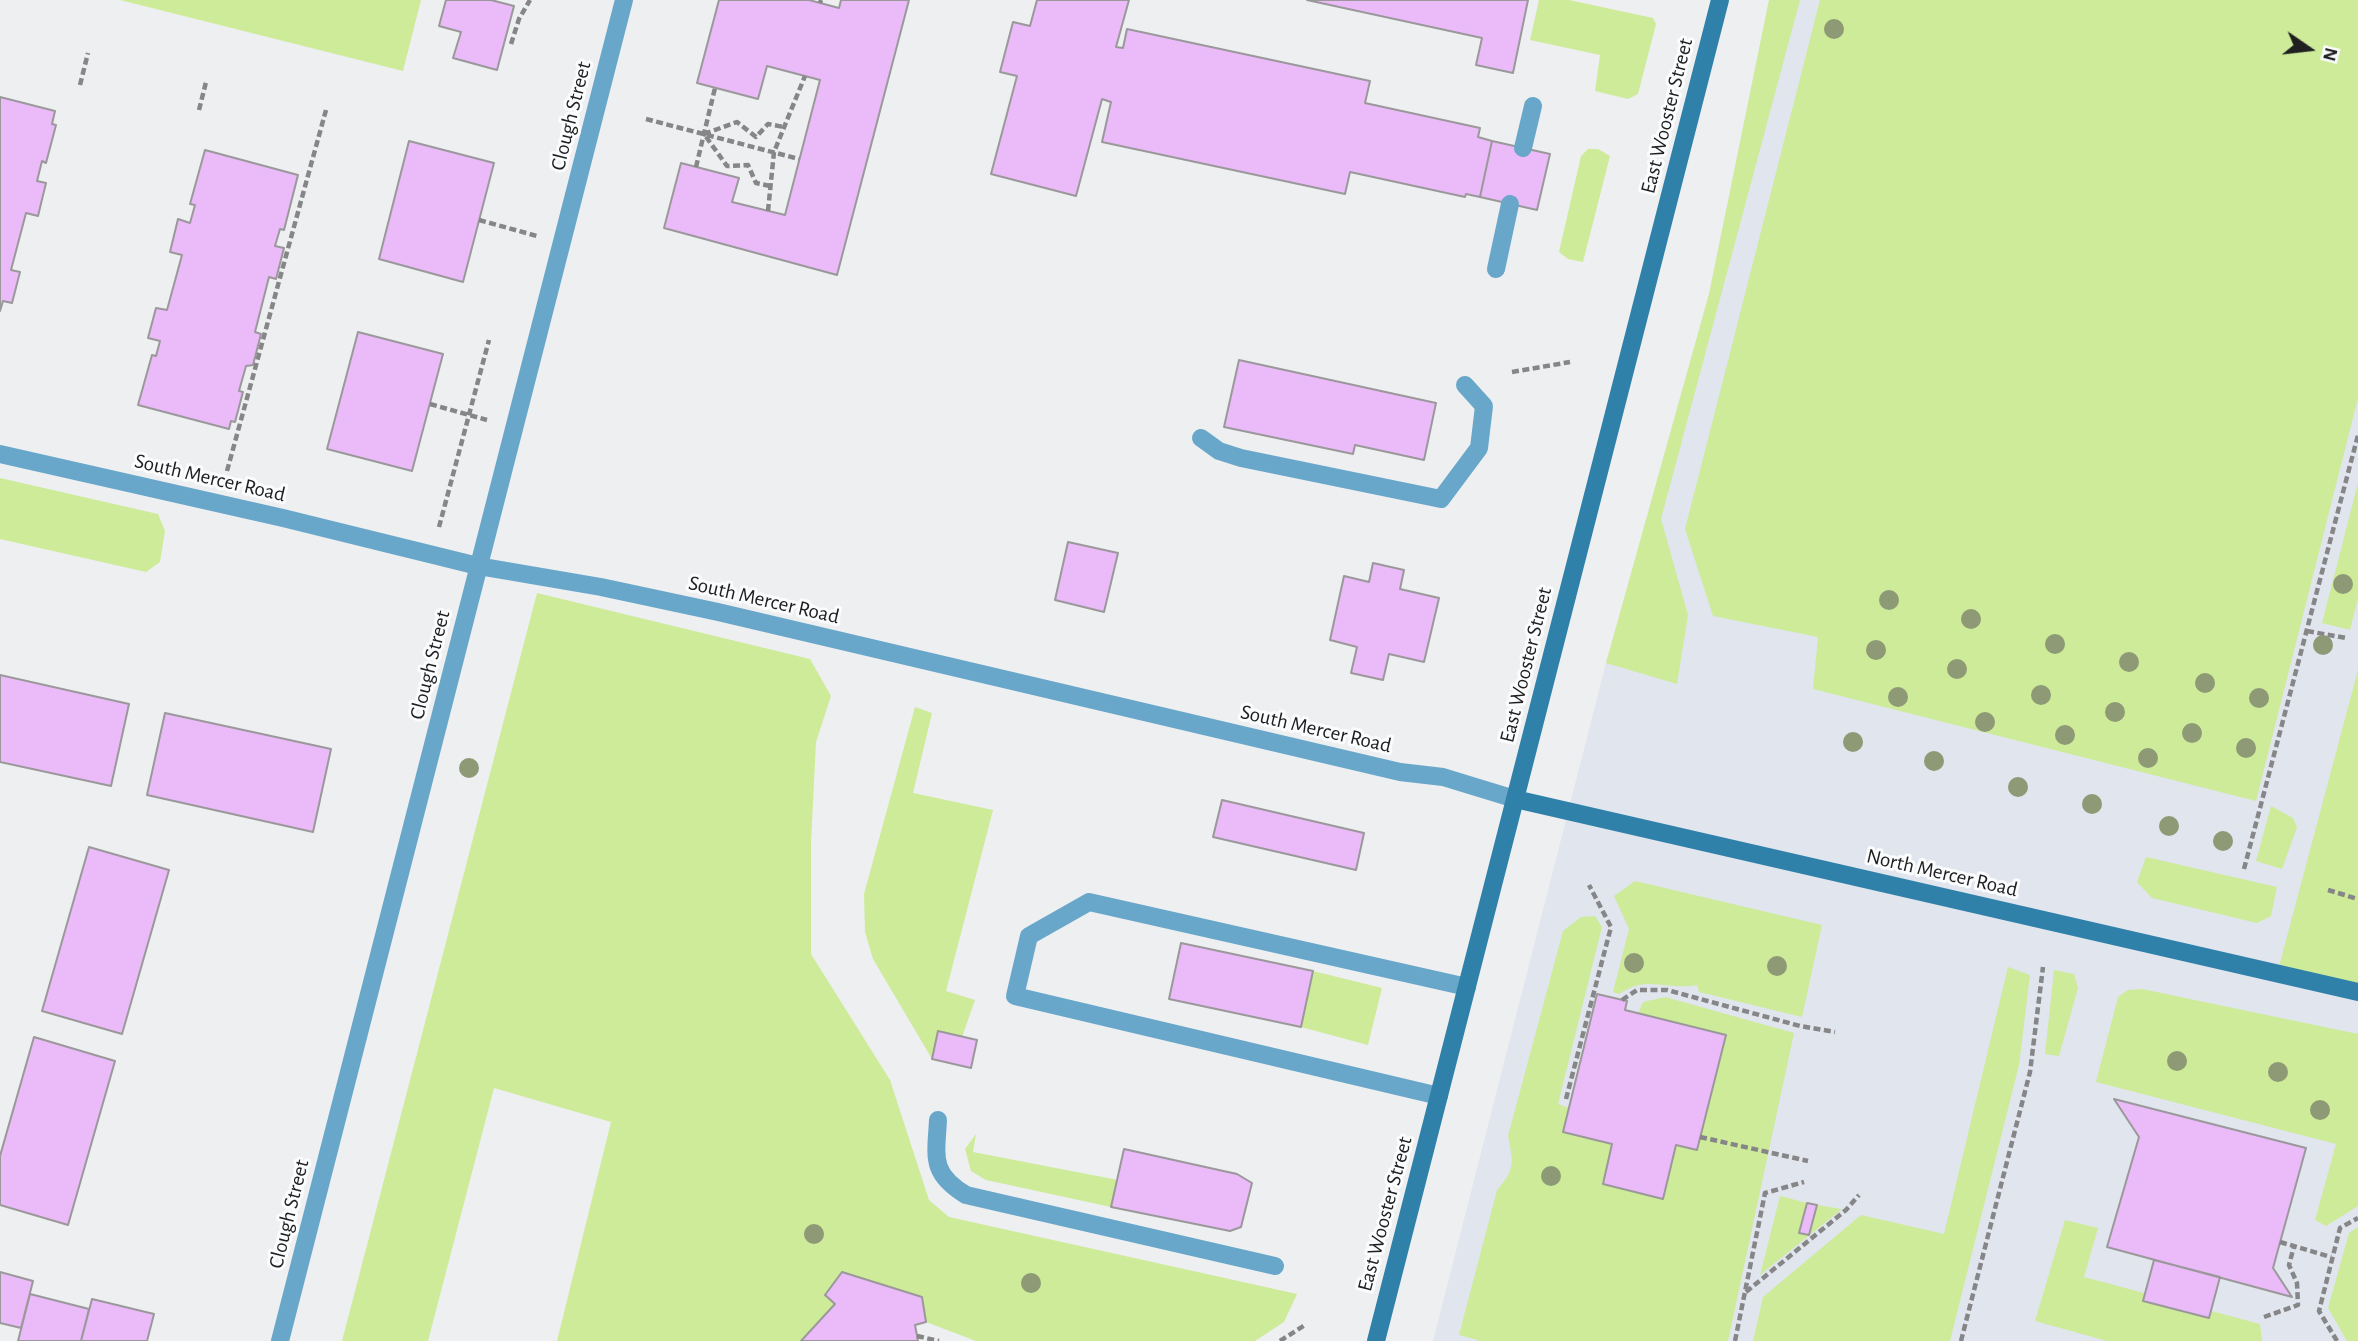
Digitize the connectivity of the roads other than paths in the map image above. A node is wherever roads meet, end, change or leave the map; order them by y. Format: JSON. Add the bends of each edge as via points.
{"nodes":[{"id":1,"x":624,"y":0,"type":"edge"},
{"id":2,"x":1720,"y":0,"type":"edge"},
{"id":3,"x":1533,"y":106,"type":"dead end"},
{"id":4,"x":1523,"y":148,"type":"dead end"},
{"id":5,"x":1510,"y":204,"type":"dead end"},
{"id":6,"x":1496,"y":269,"type":"dead end"},
{"id":7,"x":1465,"y":385,"type":"dead end"},
{"id":8,"x":1201,"y":438,"type":"dead end"},
{"id":9,"x":0,"y":454,"type":"edge"},
{"id":10,"x":478,"y":566,"type":"junction"},
{"id":11,"x":1515,"y":799,"type":"junction"},
{"id":12,"x":1467,"y":987,"type":"junction"},
{"id":13,"x":2358,"y":992,"type":"edge"},
{"id":14,"x":1439,"y":1096,"type":"junction"},
{"id":15,"x":938,"y":1119,"type":"dead end"},
{"id":16,"x":1275,"y":1266,"type":"dead end"},
{"id":17,"x":280,"y":1341,"type":"edge"},
{"id":18,"x":1376,"y":1341,"type":"edge"}],
"edges":[{"from":1,"to":10,"type":"street","name":"Clough Street"},
{"from":2,"to":11,"type":"main road","name":"East Wooster Street"},
{"from":3,"to":4,"type":"street"},
{"from":5,"to":6,"type":"street"},
{"from":7,"to":8,"type":"street","via":[[1483,406],[1479,448],[1441,499],[1241,458],[1219,451]]},
{"from":9,"to":10,"type":"street","name":"South Mercer Road"},
{"from":10,"to":11,"type":"street","name":"South Mercer Road","via":[[718,612],[1400,772],[1443,777]]},
{"from":10,"to":17,"type":"street","name":"Clough Street"},
{"from":11,"to":12,"type":"main road","name":"East Wooster Street"},
{"from":11,"to":13,"type":"main road","name":"North Mercer Road"},
{"from":12,"to":14,"type":"main road","name":"East Wooster Street"},
{"from":12,"to":14,"type":"street","via":[[1089,902],[1029,936],[1015,996]]},
{"from":14,"to":18,"type":"main road","name":"East Wooster Street"},
{"from":15,"to":16,"type":"street","via":[[940,1172],[946,1182],[966,1195]]}]}
